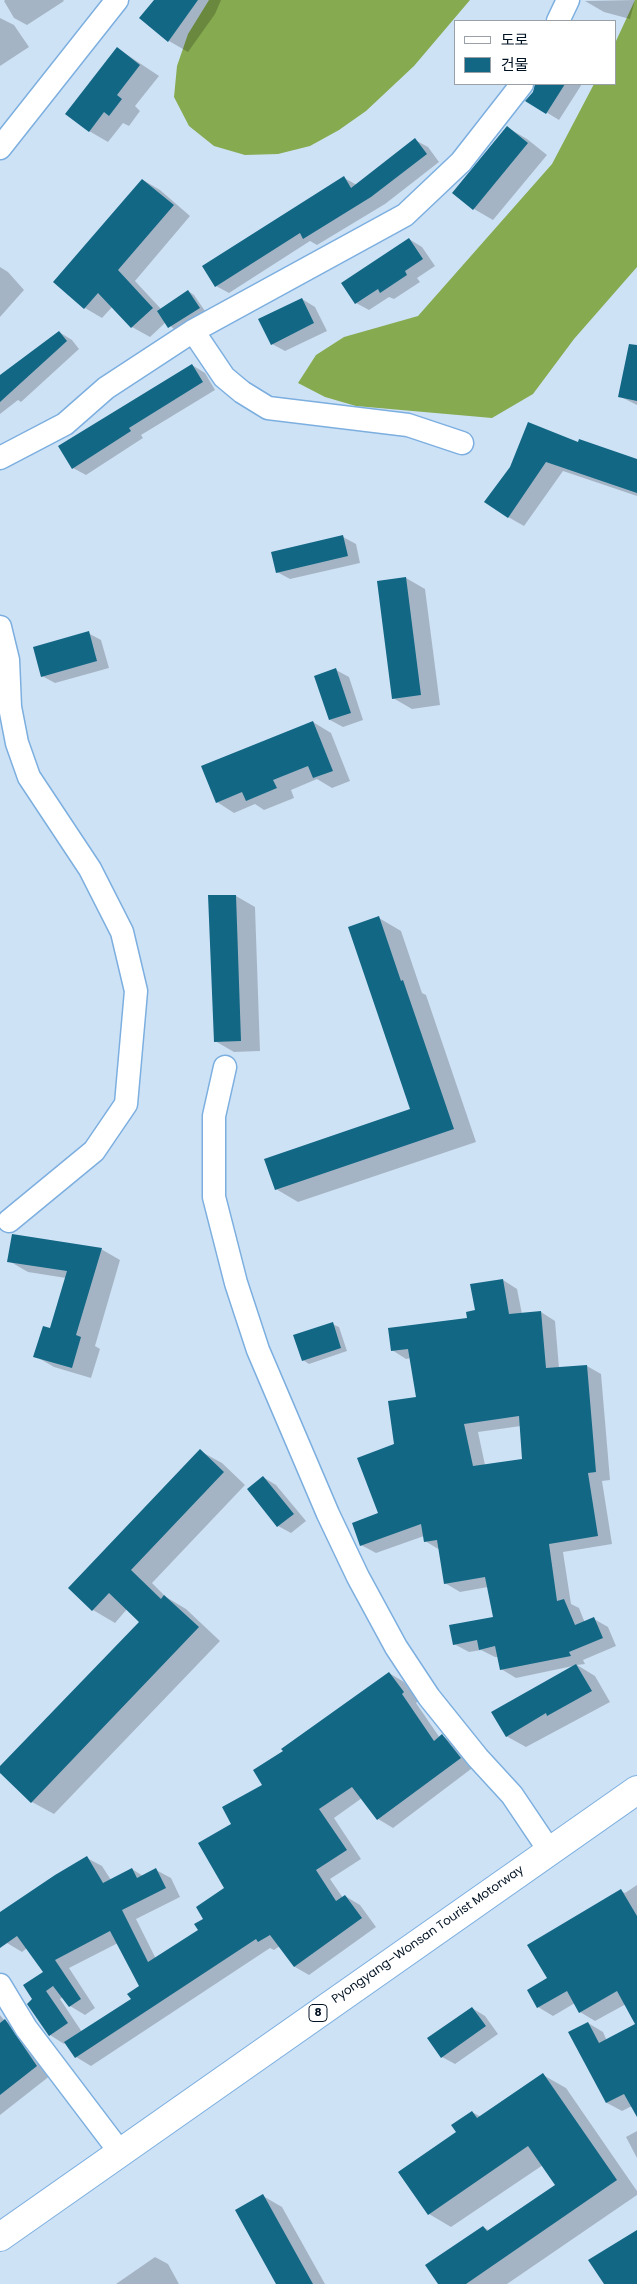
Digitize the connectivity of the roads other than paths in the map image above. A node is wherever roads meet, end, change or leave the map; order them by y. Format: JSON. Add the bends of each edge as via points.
{"nodes":[{"id":1,"x":117,"y":0,"type":"edge"},
{"id":2,"x":568,"y":0,"type":"edge"},
{"id":3,"x":558,"y":20,"type":"edge"},
{"id":4,"x":521,"y":85,"type":"edge"},
{"id":5,"x":0,"y":148,"type":"edge"},
{"id":6,"x":193,"y":331,"type":"junction"},
{"id":7,"x":462,"y":443,"type":"dead end"},
{"id":8,"x":0,"y":458,"type":"edge"},
{"id":9,"x":0,"y":627,"type":"edge"},
{"id":10,"x":225,"y":1067,"type":"dead end"},
{"id":11,"x":9,"y":1221,"type":"dead end"},
{"id":12,"x":637,"y":1790,"type":"edge"},
{"id":13,"x":549,"y":1850,"type":"junction"},
{"id":14,"x":0,"y":1985,"type":"edge"},
{"id":15,"x":120,"y":2152,"type":"junction"},
{"id":16,"x":0,"y":2237,"type":"edge"}],
"edges":[{"from":1,"to":5,"type":"street"},
{"from":2,"to":3,"type":"street"},
{"from":4,"to":6,"type":"street","via":[[461,162],[405,215]]},
{"from":6,"to":7,"type":"street","via":[[224,377],[268,408],[408,425]]},
{"from":6,"to":8,"type":"street","via":[[106,388],[66,424]]},
{"from":9,"to":11,"type":"street","via":[[8,660],[10,707],[28,777],[90,869],[122,932],[136,991],[126,1104],[94,1151]]},
{"from":10,"to":13,"type":"street","via":[[214,1116],[214,1197],[236,1283],[265,1368],[358,1578],[396,1647],[430,1697],[512,1795]]},
{"from":12,"to":13,"type":"highway","name":"Pyongyang–Wonsan Tourist Motorway","number":"8"},
{"from":13,"to":15,"type":"highway","name":"Pyongyang–Wonsan Tourist Motorway","number":"8"},
{"from":14,"to":15,"type":"street","via":[[26,2028]]},
{"from":15,"to":16,"type":"highway","name":"Pyongyang–Wonsan Tourist Motorway","number":"8"}]}
